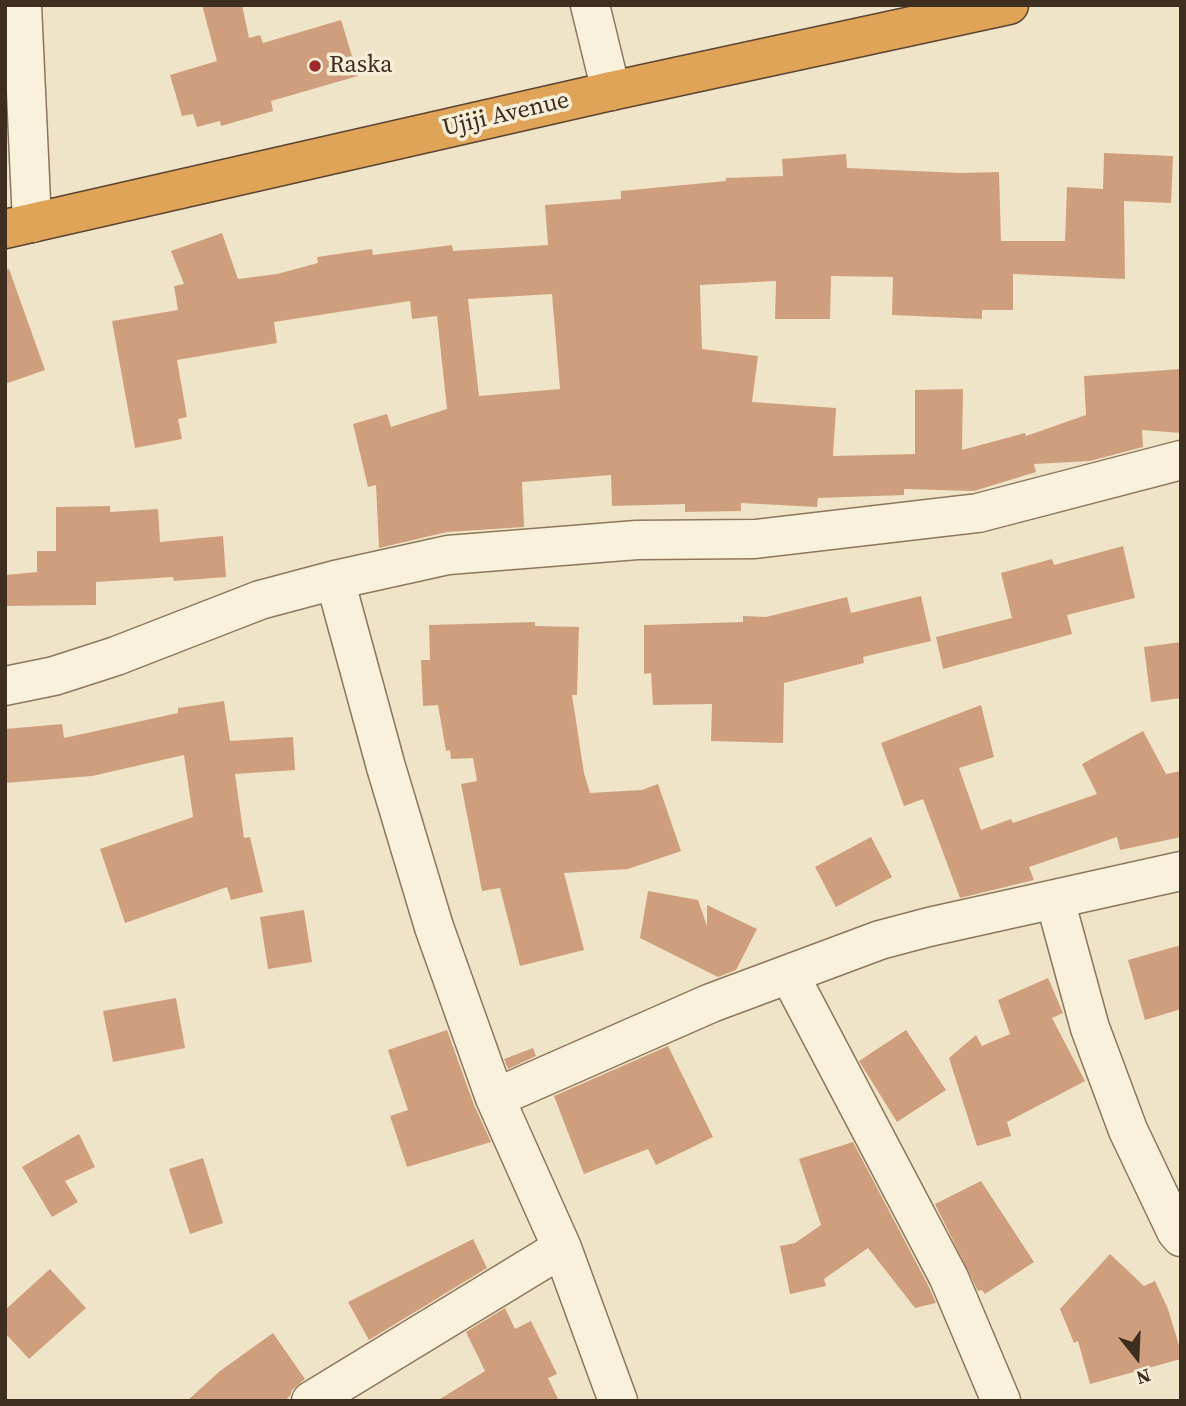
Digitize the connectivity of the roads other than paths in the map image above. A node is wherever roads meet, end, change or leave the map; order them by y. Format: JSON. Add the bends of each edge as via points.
{"nodes":[{"id":1,"x":22,"y":5,"type":"edge"},
{"id":2,"x":590,"y":5,"type":"edge"},
{"id":3,"x":1009,"y":5,"type":"edge"},
{"id":4,"x":611,"y":91,"type":"junction"},
{"id":5,"x":19,"y":226,"type":"edge"},
{"id":6,"x":1181,"y":460,"type":"edge"},
{"id":7,"x":335,"y":580,"type":"junction"},
{"id":8,"x":5,"y":686,"type":"edge"},
{"id":9,"x":1181,"y":871,"type":"edge"},
{"id":10,"x":1055,"y":900,"type":"junction"},
{"id":11,"x":789,"y":974,"type":"junction"},
{"id":12,"x":495,"y":1098,"type":"junction"},
{"id":13,"x":1181,"y":1237,"type":"edge"},
{"id":14,"x":562,"y":1248,"type":"junction"},
{"id":15,"x":311,"y":1401,"type":"edge"},
{"id":16,"x":618,"y":1401,"type":"edge"},
{"id":17,"x":1001,"y":1401,"type":"edge"}],
"edges":[{"from":1,"to":5,"type":"street"},
{"from":2,"to":4,"type":"street"},
{"from":3,"to":4,"type":"highway","name":"Ujiji Avenue"},
{"from":4,"to":5,"type":"highway","name":"Ujiji Avenue"},
{"from":6,"to":7,"type":"street","via":[[978,513],[755,539],[638,540],[448,555]]},
{"from":7,"to":8,"type":"street","via":[[260,600],[54,676]]},
{"from":7,"to":12,"type":"street","via":[[434,927]]},
{"from":9,"to":10,"type":"street"},
{"from":10,"to":11,"type":"street","via":[[880,940]]},
{"from":10,"to":13,"type":"street","via":[[1090,1028],[1128,1130]]},
{"from":11,"to":12,"type":"street"},
{"from":11,"to":17,"type":"street","via":[[949,1278]]},
{"from":12,"to":14,"type":"street"},
{"from":14,"to":15,"type":"street"},
{"from":14,"to":16,"type":"street"}]}
